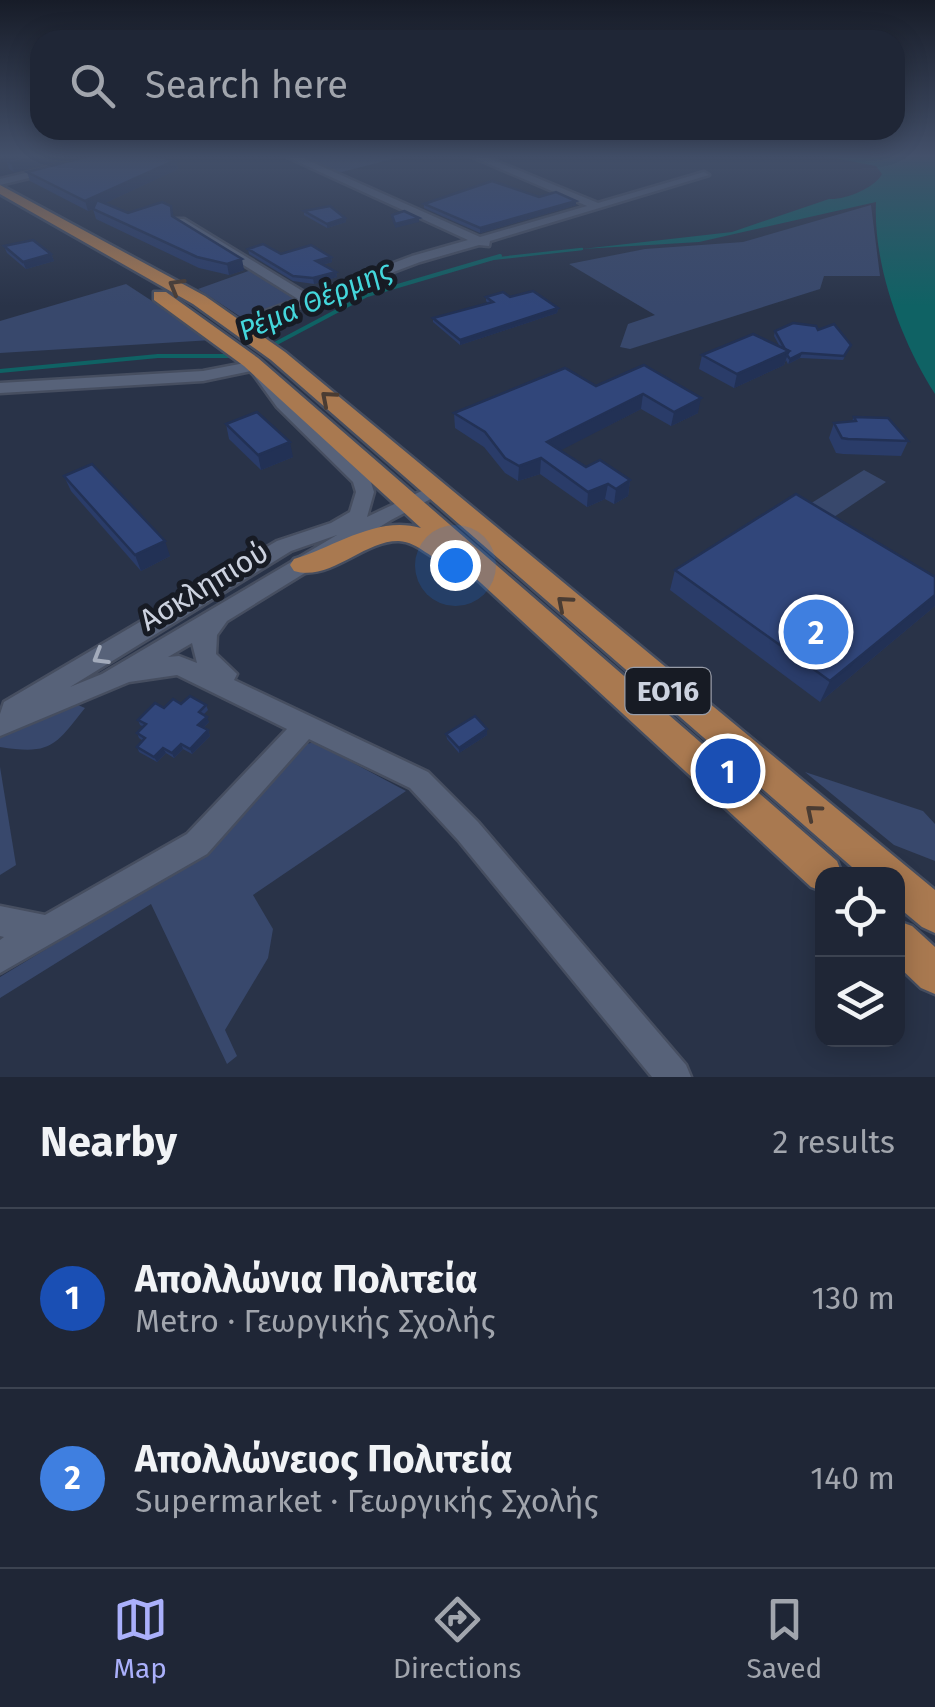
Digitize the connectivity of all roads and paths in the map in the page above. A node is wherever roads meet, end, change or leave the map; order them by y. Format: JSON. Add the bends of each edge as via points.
{"nodes":[{"id":1,"x":4,"y":205,"type":"edge"},
{"id":2,"x":34,"y":205,"type":"edge"},
{"id":3,"x":401,"y":205,"type":"edge"},
{"id":4,"x":595,"y":205,"type":"edge"},
{"id":5,"x":605,"y":205,"type":"edge"},
{"id":6,"x":599,"y":207,"type":"junction"},
{"id":7,"x":180,"y":221,"type":"edge"},
{"id":8,"x":485,"y":243,"type":"junction"},
{"id":9,"x":307,"y":298,"type":"junction"},
{"id":10,"x":232,"y":334,"type":"junction"},
{"id":11,"x":253,"y":364,"type":"junction"},
{"id":12,"x":0,"y":388,"type":"edge"},
{"id":13,"x":427,"y":494,"type":"junction"},
{"id":14,"x":359,"y":515,"type":"junction"},
{"id":15,"x":338,"y":528,"type":"junction"},
{"id":16,"x":302,"y":565,"type":"junction"},
{"id":17,"x":224,"y":613,"type":"junction"},
{"id":18,"x":176,"y":640,"type":"junction"},
{"id":19,"x":196,"y":671,"type":"junction"},
{"id":20,"x":123,"y":673,"type":"junction"},
{"id":21,"x":607,"y":681,"type":"junction"},
{"id":22,"x":257,"y":699,"type":"junction"},
{"id":23,"x":0,"y":717,"type":"edge"},
{"id":24,"x":0,"y":725,"type":"edge"},
{"id":25,"x":305,"y":727,"type":"junction"},
{"id":26,"x":816,"y":867,"type":"edge"},
{"id":27,"x":880,"y":867,"type":"edge"},
{"id":28,"x":905,"y":889,"type":"edge"},
{"id":29,"x":935,"y":914,"type":"edge"},
{"id":30,"x":0,"y":921,"type":"edge"},
{"id":31,"x":45,"y":930,"type":"junction"},
{"id":32,"x":905,"y":946,"type":"edge"},
{"id":33,"x":0,"y":957,"type":"edge"},
{"id":34,"x":935,"y":974,"type":"edge"},
{"id":35,"x":674,"y":1077,"type":"edge"}],
"edges":[{"from":1,"to":10,"type":"main road","number":"ΕΟ16"},
{"from":10,"to":2,"type":"main road","number":"ΕΟ16","one_way":true,"via":[[186,292]]},
{"from":3,"to":8,"type":"street"},
{"from":4,"to":6,"type":"street"},
{"from":5,"to":6,"type":"street"},
{"from":6,"to":8,"type":"street"},
{"from":7,"to":9,"type":"street"},
{"from":8,"to":9,"type":"street"},
{"from":9,"to":10,"type":"street"},
{"from":10,"to":11,"type":"main road","number":"ΕΟ16"},
{"from":13,"to":10,"type":"main road","number":"ΕΟ16","one_way":true,"via":[[428,472],[366,432],[257,340]]},
{"from":11,"to":12,"type":"street","via":[[203,376]]},
{"from":11,"to":13,"type":"main road","number":"ΕΟ16"},
{"from":11,"to":14,"type":"street","via":[[283,404],[362,480]]},
{"from":13,"to":14,"type":"street","name":"Ασκληπιού"},
{"from":13,"to":16,"type":"street","name":"Ασκληπιού"},
{"from":13,"to":21,"type":"main road","number":"ΕΟ16"},
{"from":27,"to":13,"type":"main road","number":"ΕΟ16","one_way":true},
{"from":14,"to":15,"type":"street","name":"Ασκληπιού"},
{"from":15,"to":18,"type":"street","via":[[202,609]]},
{"from":15,"to":23,"type":"street","name":"Ασκληπιού","one_way":true,"via":[[284,546]]},
{"from":16,"to":17,"type":"street","name":"Ασκληπιού"},
{"from":16,"to":21,"type":"main road","via":[[382,532],[424,538],[543,638]]},
{"from":17,"to":18,"type":"street","name":"Ασκληπιού"},
{"from":17,"to":22,"type":"street","via":[[207,631],[203,654]]},
{"from":18,"to":19,"type":"street"},
{"from":18,"to":20,"type":"street","name":"Ασκληπιού"},
{"from":19,"to":20,"type":"street","via":[[169,663]]},
{"from":19,"to":22,"type":"street"},
{"from":20,"to":24,"type":"street","name":"Ασκληπιού"},
{"from":21,"to":26,"type":"main road","number":"ΕΟ16"},
{"from":22,"to":25,"type":"street"},
{"from":25,"to":31,"type":"street","via":[[242,784],[197,844],[174,847]]},
{"from":25,"to":35,"type":"street","via":[[419,780],[437,796]]},
{"from":28,"to":29,"type":"main road"},
{"from":30,"to":31,"type":"street"},
{"from":31,"to":33,"type":"street"},
{"from":32,"to":34,"type":"main road"}]}
